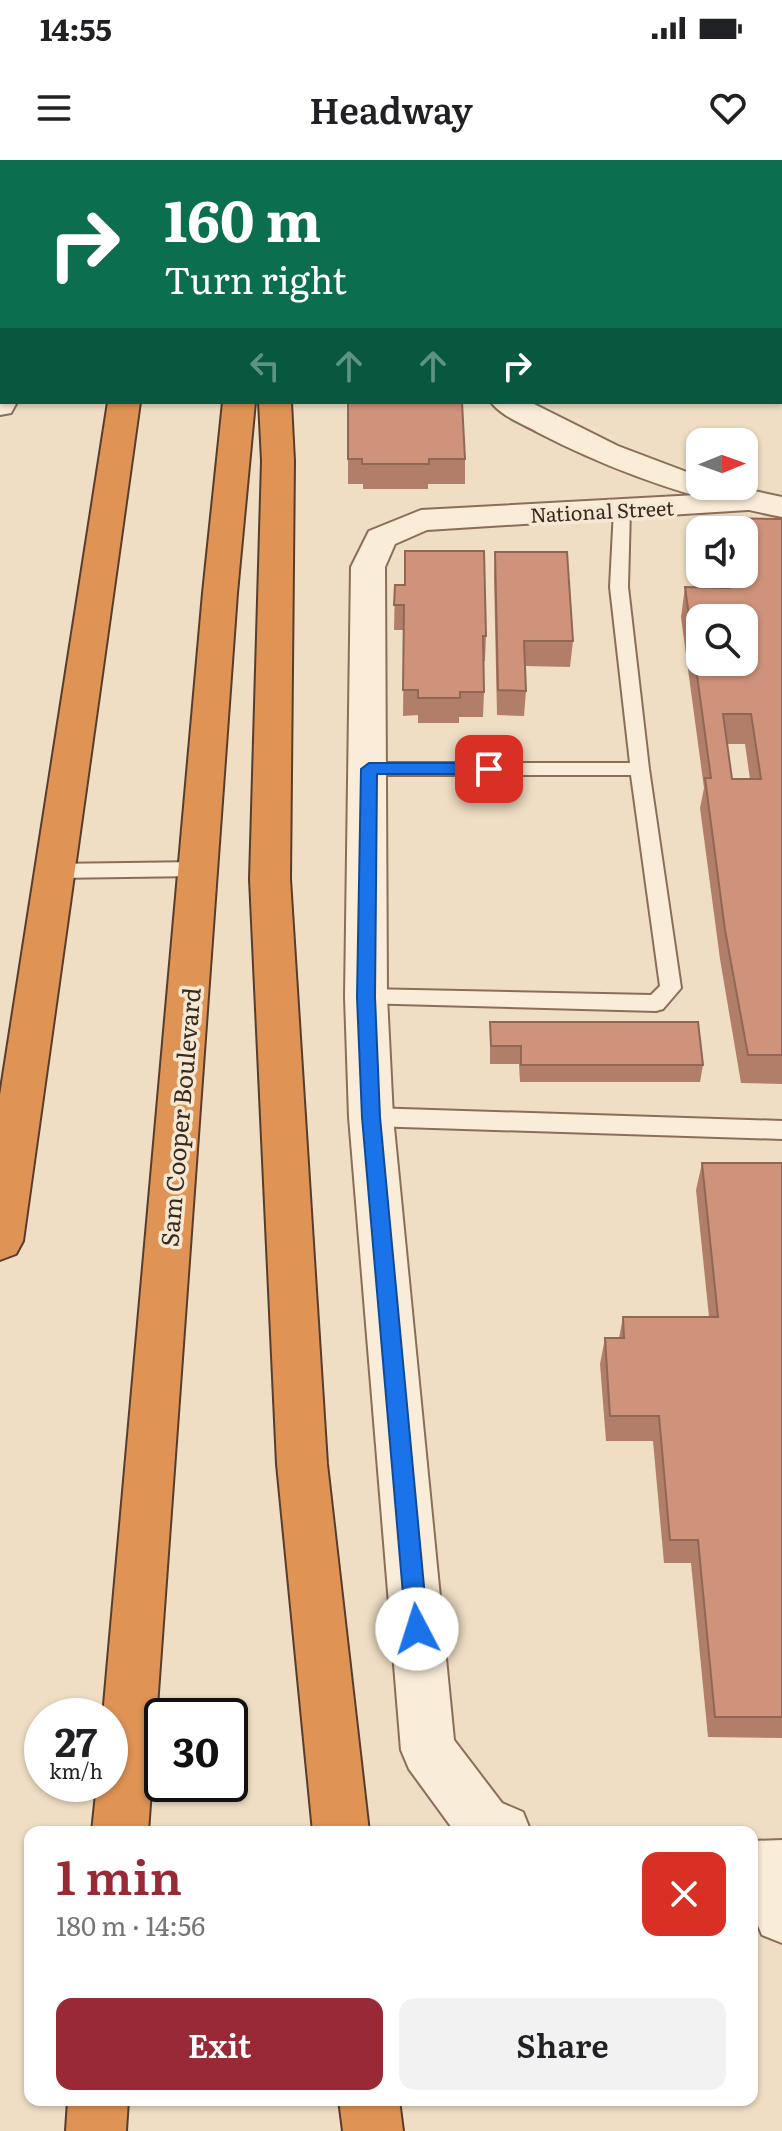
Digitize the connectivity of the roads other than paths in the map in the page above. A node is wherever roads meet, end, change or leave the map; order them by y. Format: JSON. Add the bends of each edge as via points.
{"nodes":[{"id":1,"x":124,"y":404,"type":"edge"},
{"id":2,"x":239,"y":404,"type":"edge"},
{"id":3,"x":275,"y":404,"type":"edge"},
{"id":4,"x":510,"y":404,"type":"edge"},
{"id":5,"x":767,"y":504,"type":"edge"},
{"id":6,"x":622,"y":509,"type":"junction"},
{"id":7,"x":369,"y":769,"type":"junction"},
{"id":8,"x":640,"y":769,"type":"junction"},
{"id":9,"x":199,"y":869,"type":"junction"},
{"id":10,"x":53,"y":871,"type":"junction"},
{"id":11,"x":366,"y":997,"type":"junction"},
{"id":12,"x":371,"y":1117,"type":"junction"},
{"id":13,"x":782,"y":1130,"type":"edge"},
{"id":14,"x":0,"y":1241,"type":"edge"},
{"id":15,"x":120,"y":1826,"type":"edge"},
{"id":16,"x":340,"y":1826,"type":"edge"},
{"id":17,"x":489,"y":1826,"type":"edge"},
{"id":18,"x":782,"y":1854,"type":"edge"},
{"id":19,"x":758,"y":1855,"type":"edge"},
{"id":20,"x":758,"y":1876,"type":"edge"},
{"id":21,"x":782,"y":1915,"type":"edge"},
{"id":22,"x":98,"y":2106,"type":"edge"},
{"id":23,"x":370,"y":2106,"type":"edge"},
{"id":24,"x":96,"y":2131,"type":"edge"},
{"id":25,"x":373,"y":2131,"type":"edge"}],
"edges":[{"from":1,"to":10,"type":"highway"},
{"from":2,"to":9,"type":"highway","name":"Sam Cooper Boulevard"},
{"from":3,"to":16,"type":"highway","via":[[270,879],[302,1464]]},
{"from":4,"to":5,"type":"street","via":[[575,441],[664,478]]},
{"from":5,"to":6,"type":"street","name":"National Street"},
{"from":6,"to":7,"type":"street","name":"National Street","via":[[421,520],[381,538],[368,567]]},
{"from":6,"to":8,"type":"lane","via":[[619,587]]},
{"from":7,"to":8,"type":"lane"},
{"from":7,"to":11,"type":"street"},
{"from":8,"to":11,"type":"lane","via":[[671,988],[656,1003]]},
{"from":9,"to":10,"type":"lane"},
{"from":9,"to":15,"type":"highway","name":"Sam Cooper Boulevard"},
{"from":10,"to":14,"type":"highway"},
{"from":11,"to":12,"type":"street"},
{"from":12,"to":13,"type":"lane"},
{"from":12,"to":17,"type":"street","via":[[428,1750]]},
{"from":18,"to":19,"type":"lane"},
{"from":20,"to":21,"type":"street","via":[[770,1886]]},
{"from":22,"to":24,"type":"highway"},
{"from":23,"to":25,"type":"highway"}]}
